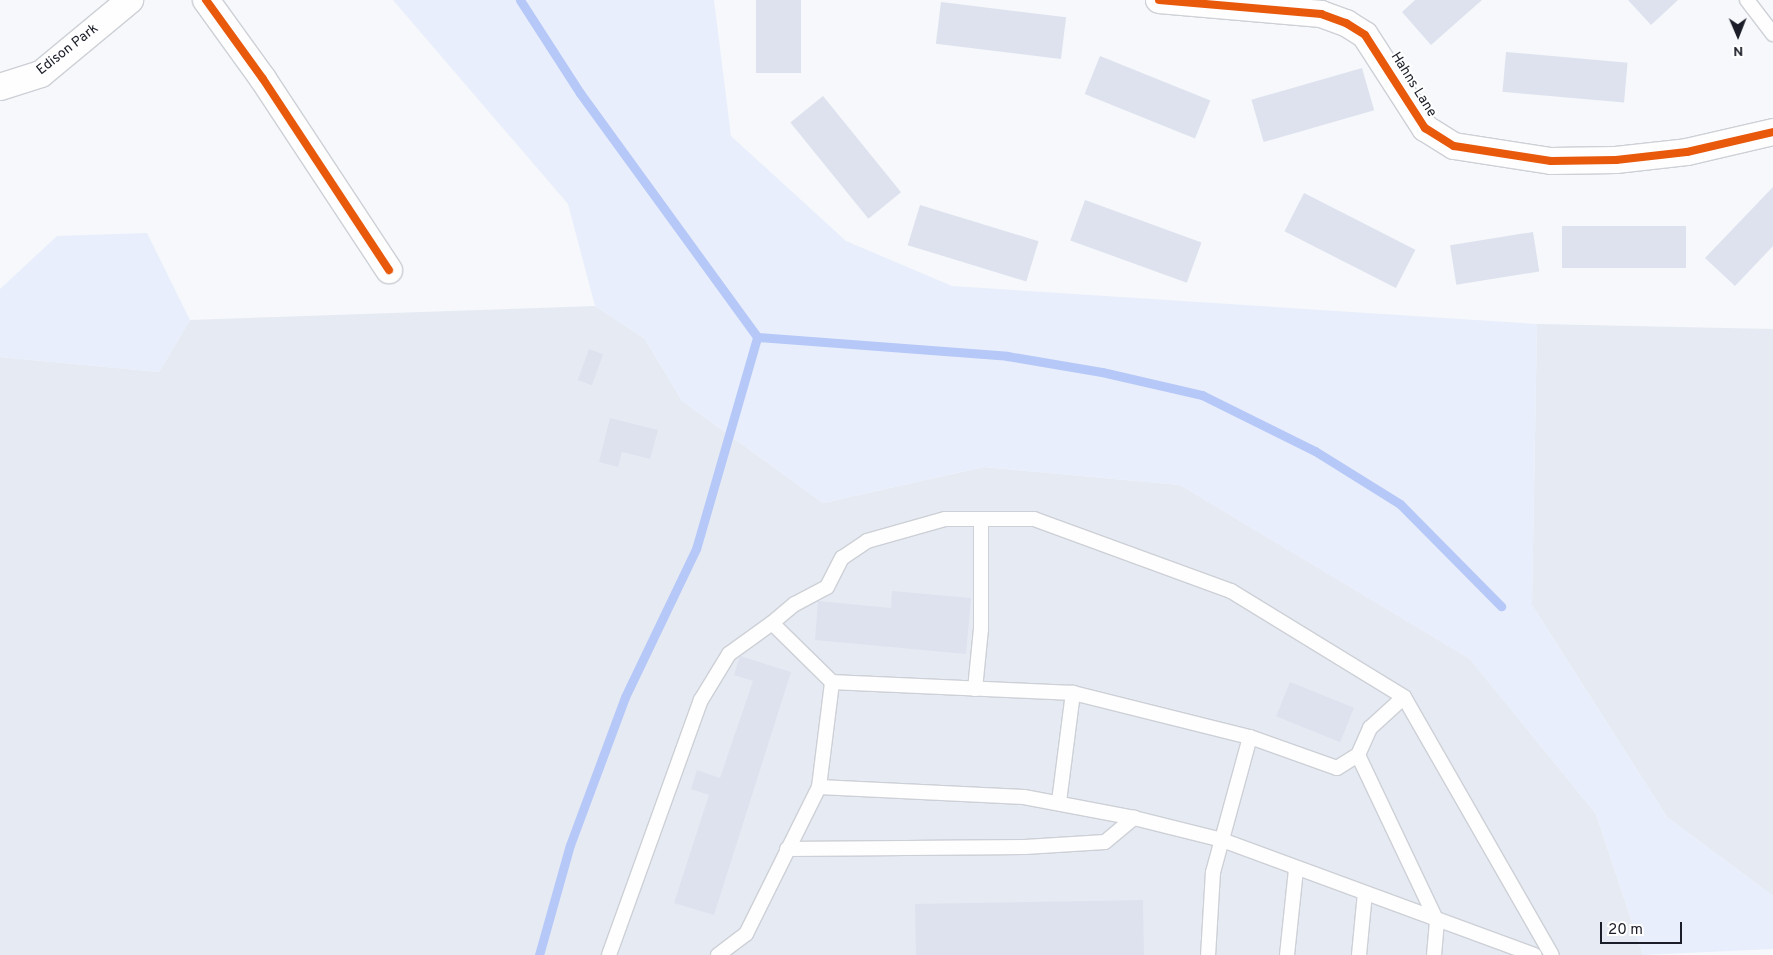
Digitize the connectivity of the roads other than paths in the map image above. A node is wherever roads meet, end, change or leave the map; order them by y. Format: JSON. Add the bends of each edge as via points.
{"nodes":[{"id":1,"x":130,"y":0,"type":"edge"},
{"id":2,"x":206,"y":0,"type":"edge"},
{"id":3,"x":1159,"y":0,"type":"edge"},
{"id":4,"x":1747,"y":0,"type":"edge"},
{"id":5,"x":1773,"y":34,"type":"edge"},
{"id":6,"x":0,"y":87,"type":"edge"},
{"id":7,"x":1773,"y":132,"type":"edge"},
{"id":8,"x":389,"y":270,"type":"dead end"},
{"id":9,"x":981,"y":519,"type":"junction"},
{"id":10,"x":772,"y":623,"type":"junction"},
{"id":11,"x":832,"y":682,"type":"junction"},
{"id":12,"x":975,"y":689,"type":"junction"},
{"id":13,"x":1073,"y":693,"type":"junction"},
{"id":14,"x":1404,"y":697,"type":"junction"},
{"id":15,"x":1250,"y":737,"type":"junction"},
{"id":16,"x":1358,"y":756,"type":"junction"},
{"id":17,"x":819,"y":787,"type":"junction"},
{"id":18,"x":1059,"y":802,"type":"junction"},
{"id":19,"x":1134,"y":818,"type":"junction"},
{"id":20,"x":1222,"y":840,"type":"junction"},
{"id":21,"x":787,"y":849,"type":"junction"},
{"id":22,"x":1296,"y":869,"type":"junction"},
{"id":23,"x":1365,"y":893,"type":"junction"},
{"id":24,"x":1437,"y":920,"type":"junction"},
{"id":25,"x":1505,"y":951,"type":"edge"},
{"id":26,"x":609,"y":955,"type":"edge"},
{"id":27,"x":718,"y":955,"type":"edge"},
{"id":28,"x":1208,"y":955,"type":"edge"},
{"id":29,"x":1287,"y":955,"type":"edge"},
{"id":30,"x":1359,"y":955,"type":"edge"},
{"id":31,"x":1434,"y":955,"type":"edge"},
{"id":32,"x":1536,"y":955,"type":"edge"},
{"id":33,"x":1552,"y":955,"type":"edge"}],
"edges":[{"from":1,"to":6,"type":"street","name":"Edison Park","via":[[41,74]]},
{"from":2,"to":8,"type":"street","via":[[263,78]]},
{"from":3,"to":7,"type":"street","name":"Hahns Lane","via":[[1320,14],[1346,23],[1365,35],[1426,128],[1454,146],[1551,160],[1616,160],[1686,152]]},
{"from":4,"to":5,"type":"lane"},
{"from":9,"to":10,"type":"lane","via":[[945,519],[867,542],[842,558],[827,587],[795,604]]},
{"from":9,"to":12,"type":"lane","via":[[981,629]]},
{"from":9,"to":14,"type":"lane","via":[[1034,519],[1231,591]]},
{"from":10,"to":11,"type":"lane"},
{"from":10,"to":26,"type":"lane","via":[[729,654],[701,700]]},
{"from":11,"to":12,"type":"lane"},
{"from":11,"to":17,"type":"lane"},
{"from":12,"to":13,"type":"lane"},
{"from":13,"to":15,"type":"lane"},
{"from":13,"to":18,"type":"lane"},
{"from":14,"to":16,"type":"lane","via":[[1370,728]]},
{"from":14,"to":33,"type":"lane"},
{"from":15,"to":16,"type":"lane","via":[[1337,768]]},
{"from":15,"to":20,"type":"lane"},
{"from":16,"to":24,"type":"lane"},
{"from":17,"to":18,"type":"lane","via":[[1024,797]]},
{"from":17,"to":21,"type":"lane"},
{"from":18,"to":19,"type":"lane"},
{"from":19,"to":20,"type":"lane"},
{"from":19,"to":21,"type":"lane","via":[[1105,842],[1025,848]]},
{"from":20,"to":22,"type":"lane"},
{"from":20,"to":28,"type":"lane","via":[[1213,872]]},
{"from":21,"to":27,"type":"lane","via":[[746,934]]},
{"from":22,"to":23,"type":"lane"},
{"from":22,"to":29,"type":"lane"},
{"from":23,"to":24,"type":"lane"},
{"from":23,"to":30,"type":"lane"},
{"from":24,"to":25,"type":"lane"},
{"from":24,"to":31,"type":"lane"},
{"from":25,"to":32,"type":"lane"}]}
